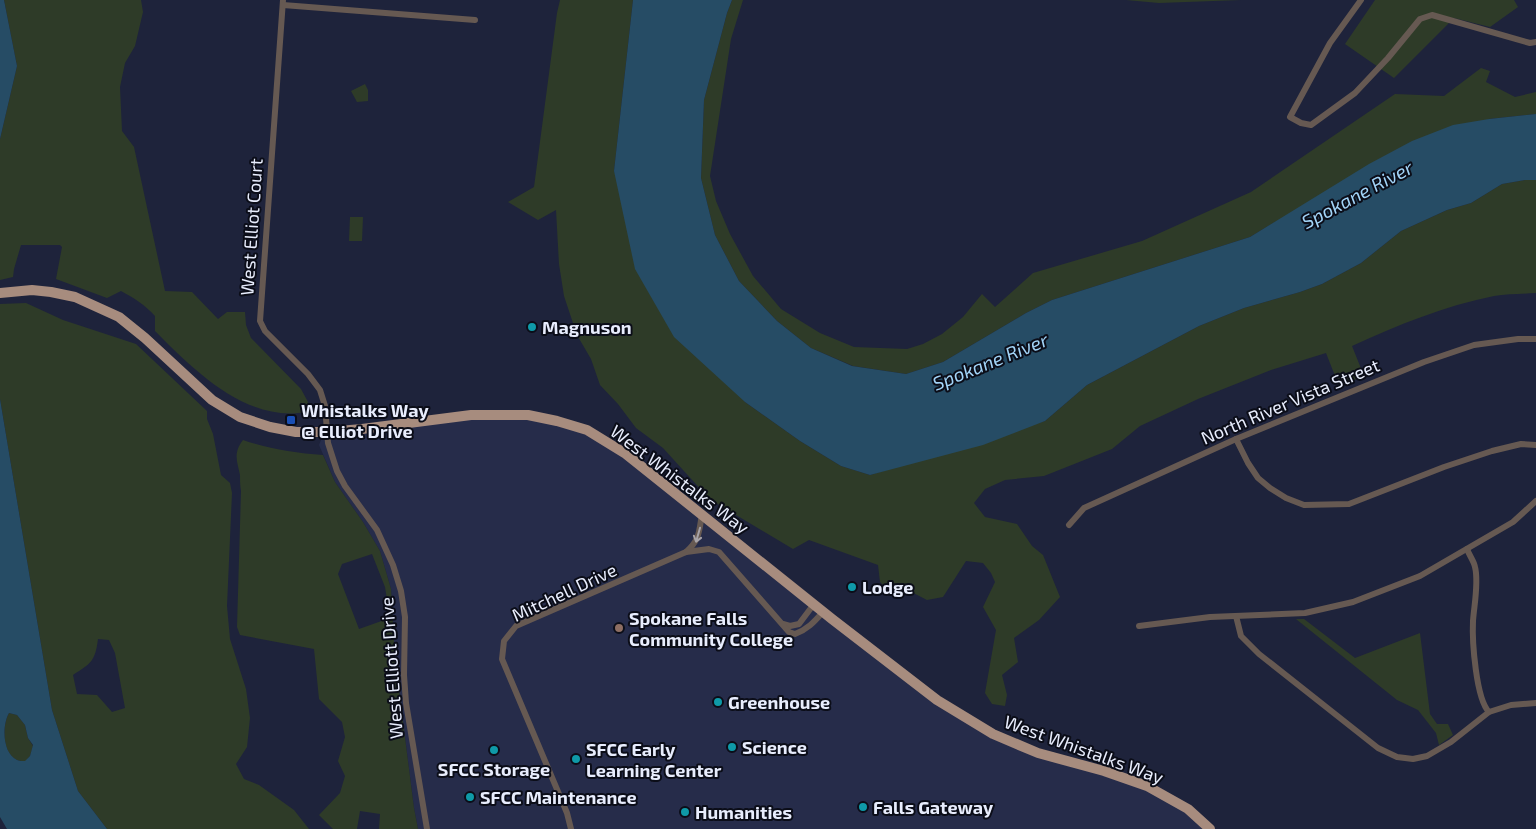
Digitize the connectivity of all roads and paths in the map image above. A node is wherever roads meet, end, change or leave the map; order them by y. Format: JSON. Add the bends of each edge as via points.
{"nodes":[{"id":1,"x":1361,"y":0,"type":"edge"},
{"id":2,"x":283,"y":2,"type":"edge"},
{"id":3,"x":475,"y":20,"type":"dead end"},
{"id":4,"x":1536,"y":42,"type":"edge"},
{"id":5,"x":0,"y":294,"type":"edge"},
{"id":6,"x":1536,"y":339,"type":"edge"},
{"id":7,"x":327,"y":432,"type":"junction"},
{"id":8,"x":1236,"y":439,"type":"junction"},
{"id":9,"x":1536,"y":445,"type":"edge"},
{"id":10,"x":1536,"y":501,"type":"edge"},
{"id":11,"x":702,"y":514,"type":"junction"},
{"id":12,"x":1069,"y":525,"type":"dead end"},
{"id":13,"x":1467,"y":549,"type":"junction"},
{"id":14,"x":686,"y":552,"type":"junction"},
{"id":15,"x":814,"y":604,"type":"junction"},
{"id":16,"x":823,"y":612,"type":"junction"},
{"id":17,"x":1236,"y":616,"type":"junction"},
{"id":18,"x":782,"y":623,"type":"junction"},
{"id":19,"x":1138,"y":626,"type":"dead end"},
{"id":20,"x":1536,"y":704,"type":"edge"},
{"id":21,"x":1489,"y":712,"type":"junction"},
{"id":22,"x":427,"y":829,"type":"edge"},
{"id":23,"x":571,"y":829,"type":"edge"},
{"id":24,"x":1210,"y":829,"type":"edge"}],
"edges":[{"from":1,"to":4,"type":"street","via":[[1330,43],[1290,117],[1311,125],[1355,93],[1420,19],[1432,15]]},
{"from":2,"to":3,"type":"street"},
{"from":2,"to":7,"type":"street","name":"West Elliot Court","via":[[259,318],[265,331],[318,386],[324,402]]},
{"from":5,"to":7,"type":"main road","name":"West Whistalks Way","via":[[32,290],[75,297],[119,317],[196,387],[229,411],[270,427],[296,432]]},
{"from":6,"to":8,"type":"street","name":"North River Vista Street","via":[[1474,344]]},
{"from":7,"to":11,"type":"main road","name":"West Whistalks Way","via":[[472,415],[528,416],[557,421],[587,430],[626,454]]},
{"from":7,"to":22,"type":"street","name":"West Elliott Drive","via":[[337,471],[382,538],[399,584],[405,617],[406,704]]},
{"from":8,"to":9,"type":"street","via":[[1258,478],[1286,498],[1304,504],[1349,504],[1492,451],[1521,444]]},
{"from":8,"to":12,"type":"street","name":"North River Vista Street","via":[[1084,508]]},
{"from":10,"to":13,"type":"street","via":[[1513,522]]},
{"from":11,"to":14,"type":"street","one_way":true,"via":[[699,536]]},
{"from":11,"to":15,"type":"main road","name":"West Whistalks Way"},
{"from":13,"to":17,"type":"street","via":[[1420,576],[1353,602],[1305,612]]},
{"from":13,"to":21,"type":"street","via":[[1475,567],[1475,655],[1481,696]]},
{"from":14,"to":18,"type":"street","name":"Mitchell Drive","via":[[709,549],[719,552]]},
{"from":14,"to":23,"type":"street","name":"Mitchell Drive","via":[[516,626],[504,641],[502,659]]},
{"from":15,"to":16,"type":"main road","name":"West Whistalks Way"},
{"from":15,"to":18,"type":"street","via":[[799,624],[790,626]]},
{"from":16,"to":18,"type":"street","via":[[804,631],[795,634]]},
{"from":16,"to":24,"type":"main road","name":"West Whistalks Way","via":[[936,700],[992,734],[1038,753],[1147,786],[1188,809]]},
{"from":17,"to":19,"type":"street"},
{"from":17,"to":21,"type":"street","via":[[1241,636],[1259,654],[1378,748],[1397,757],[1413,759],[1427,756]]},
{"from":20,"to":21,"type":"street","via":[[1511,705]]}]}
